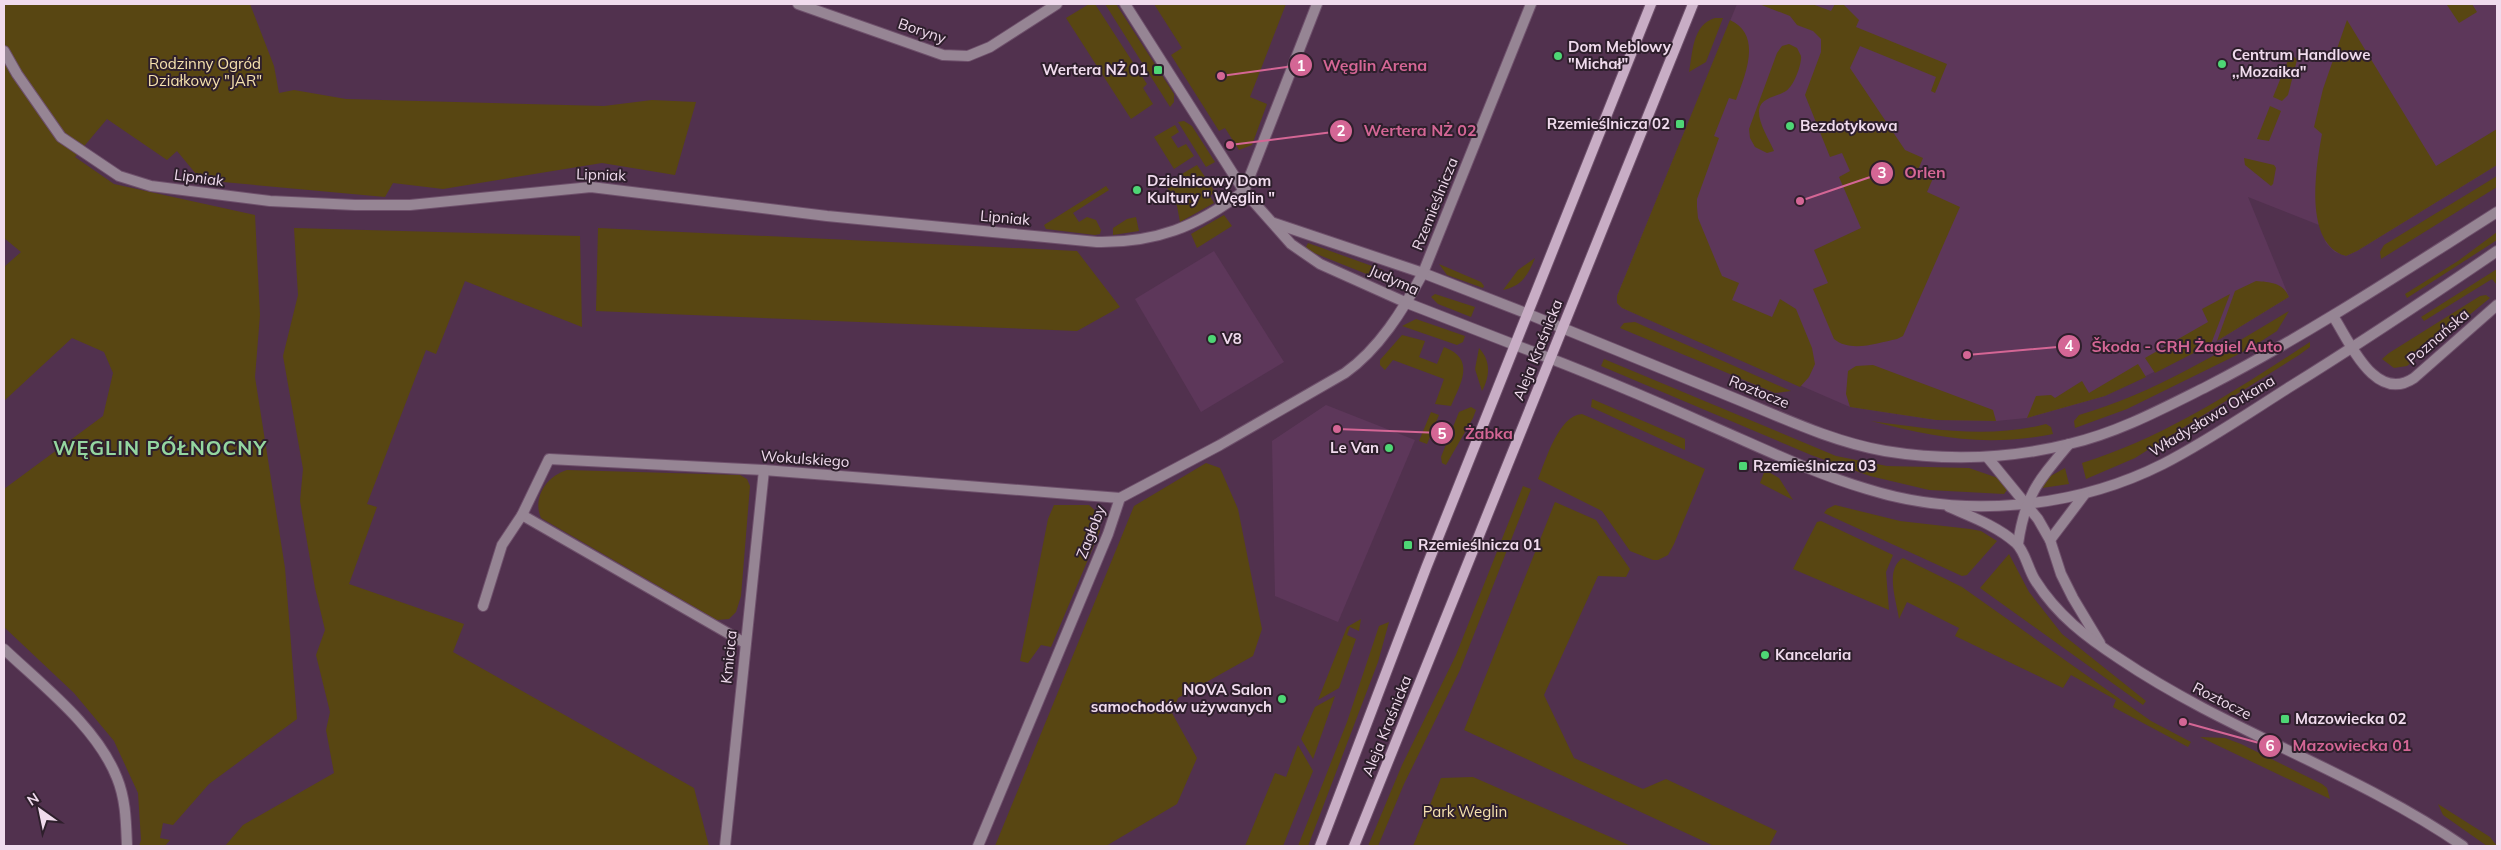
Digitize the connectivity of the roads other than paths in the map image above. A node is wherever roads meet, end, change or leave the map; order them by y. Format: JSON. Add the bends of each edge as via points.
{"nodes":[{"id":1,"x":798,"y":4,"type":"edge"},
{"id":2,"x":1057,"y":4,"type":"edge"},
{"id":3,"x":1125,"y":4,"type":"edge"},
{"id":4,"x":1317,"y":4,"type":"edge"},
{"id":5,"x":1530,"y":4,"type":"edge"},
{"id":6,"x":1652,"y":4,"type":"edge"},
{"id":7,"x":1693,"y":4,"type":"edge"},
{"id":8,"x":4,"y":51,"type":"edge"},
{"id":9,"x":1244,"y":191,"type":"junction"},
{"id":10,"x":2497,"y":212,"type":"edge"},
{"id":11,"x":1273,"y":223,"type":"junction"},
{"id":12,"x":2497,"y":251,"type":"edge"},
{"id":13,"x":1423,"y":273,"type":"junction"},
{"id":14,"x":1407,"y":303,"type":"junction"},
{"id":15,"x":2497,"y":305,"type":"edge"},
{"id":16,"x":1528,"y":314,"type":"junction"},
{"id":17,"x":2333,"y":316,"type":"junction"},
{"id":18,"x":1563,"y":328,"type":"junction"},
{"id":19,"x":1515,"y":345,"type":"junction"},
{"id":20,"x":2353,"y":347,"type":"junction"},
{"id":21,"x":1551,"y":359,"type":"junction"},
{"id":22,"x":2069,"y":444,"type":"junction"},
{"id":23,"x":2028,"y":453,"type":"joint"},
{"id":24,"x":1988,"y":458,"type":"junction"},
{"id":25,"x":764,"y":470,"type":"junction"},
{"id":26,"x":2084,"y":495,"type":"junction"},
{"id":27,"x":1120,"y":498,"type":"junction"},
{"id":28,"x":2026,"y":503,"type":"junction"},
{"id":29,"x":1944,"y":504,"type":"junction"},
{"id":30,"x":522,"y":515,"type":"junction"},
{"id":31,"x":2050,"y":540,"type":"junction"},
{"id":32,"x":2018,"y":544,"type":"junction"},
{"id":33,"x":483,"y":606,"type":"dead end"},
{"id":34,"x":745,"y":643,"type":"junction"},
{"id":35,"x":2103,"y":648,"type":"junction"},
{"id":36,"x":4,"y":649,"type":"edge"},
{"id":37,"x":127,"y":846,"type":"edge"},
{"id":38,"x":725,"y":846,"type":"edge"},
{"id":39,"x":978,"y":846,"type":"edge"},
{"id":40,"x":1320,"y":846,"type":"edge"},
{"id":41,"x":1354,"y":846,"type":"edge"},
{"id":42,"x":2463,"y":846,"type":"edge"}],
"edges":[{"from":1,"to":2,"type":"street","name":"Boryny","via":[[943,55],[968,56],[990,47]]},
{"from":3,"to":9,"type":"street","name":"Judyma"},
{"from":4,"to":9,"type":"street"},
{"from":5,"to":13,"type":"street","name":"Rzemieślnicza"},
{"from":6,"to":16,"type":"main road","name":"Aleja Kraśnicka"},
{"from":7,"to":18,"type":"main road","name":"Aleja Kraśnicka"},
{"from":8,"to":9,"type":"street","name":"Lipniak","via":[[61,137],[119,176],[151,186],[237,198],[410,205],[591,187],[827,216],[1131,242],[1185,228]]},
{"from":9,"to":11,"type":"street","name":"Judyma","via":[[1256,208]]},
{"from":10,"to":17,"type":"street","name":"Władysława Orkana"},
{"from":11,"to":13,"type":"street","name":"Judyma"},
{"from":11,"to":14,"type":"street","name":"Judyma","via":[[1291,244],[1320,264]]},
{"from":12,"to":20,"type":"street","name":"Władysława Orkana"},
{"from":13,"to":14,"type":"street","name":"Rzemieślnicza"},
{"from":13,"to":16,"type":"street","name":"Judyma"},
{"from":14,"to":19,"type":"street","name":"Judyma"},
{"from":14,"to":27,"type":"street","name":"Zagłoby","via":[[1364,358],[1345,373]]},
{"from":15,"to":20,"type":"street","name":"Poznańska","via":[[2406,384],[2393,385],[2379,380]]},
{"from":16,"to":18,"type":"street","name":"Roztocze"},
{"from":16,"to":19,"type":"main road","name":"Aleja Kraśnicka"},
{"from":17,"to":20,"type":"street","name":"Poznańska"},
{"from":17,"to":22,"type":"street","name":"Władysława Orkana","via":[[2156,412],[2123,427]]},
{"from":18,"to":21,"type":"main road","name":"Aleja Kraśnicka"},
{"from":18,"to":24,"type":"street","name":"Roztocze","via":[[1770,413],[1860,445],[1885,451]]},
{"from":19,"to":21,"type":"street"},
{"from":19,"to":40,"type":"main road","name":"Aleja Kraśnicka"},
{"from":20,"to":26,"type":"street","name":"Władysława Orkana","via":[[2190,449],[2130,479]]},
{"from":21,"to":29,"type":"street","via":[[1825,475],[1870,490]]},
{"from":21,"to":41,"type":"main road","name":"Aleja Kraśnicka"},
{"from":22,"to":23,"type":"street","name":"Władysława Orkana"},
{"from":22,"to":28,"type":"street","via":[[2043,475]]},
{"from":23,"to":24,"type":"street","name":"Roztocze"},
{"from":24,"to":28,"type":"street","name":"Roztocze"},
{"from":25,"to":27,"type":"street","name":"Wokulskiego"},
{"from":25,"to":30,"type":"street","name":"Wokulskiego","via":[[549,459]]},
{"from":25,"to":34,"type":"street","name":"Kmicica"},
{"from":26,"to":28,"type":"street","name":"Władysława Orkana"},
{"from":26,"to":31,"type":"street"},
{"from":27,"to":39,"type":"street","name":"Zagłoby"},
{"from":28,"to":29,"type":"street"},
{"from":28,"to":31,"type":"street","name":"Roztocze"},
{"from":28,"to":32,"type":"street"},
{"from":29,"to":32,"type":"street","via":[[1986,523]]},
{"from":30,"to":33,"type":"street","name":"Wokulskiego","via":[[502,545]]},
{"from":30,"to":34,"type":"street"},
{"from":31,"to":35,"type":"street","name":"Roztocze","via":[[2072,598]]},
{"from":32,"to":35,"type":"street","name":"Roztocze","via":[[2034,579],[2054,606],[2076,629]]},
{"from":34,"to":38,"type":"street","name":"Kmicica"},
{"from":35,"to":42,"type":"street","name":"Roztocze","via":[[2180,696],[2390,803]]},
{"from":36,"to":37,"type":"street","via":[[73,713],[103,752],[118,778],[126,809]]}]}
